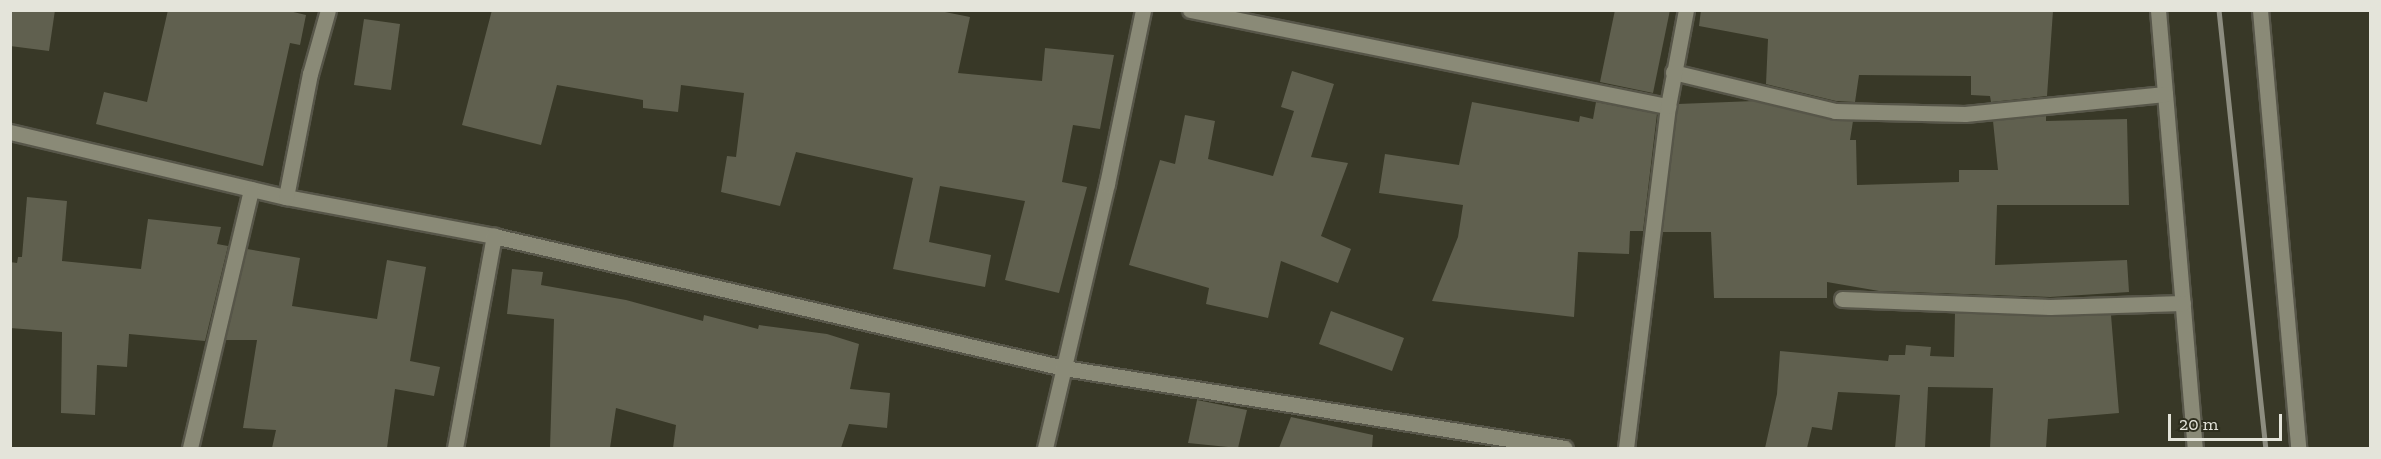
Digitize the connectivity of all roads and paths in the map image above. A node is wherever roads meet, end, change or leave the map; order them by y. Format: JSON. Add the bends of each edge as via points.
{"nodes":[{"id":1,"x":328,"y":10,"type":"edge"},
{"id":2,"x":1143,"y":10,"type":"edge"},
{"id":3,"x":1190,"y":10,"type":"edge"},
{"id":4,"x":1686,"y":10,"type":"edge"},
{"id":5,"x":2158,"y":10,"type":"edge"},
{"id":6,"x":2260,"y":10,"type":"edge"},
{"id":7,"x":1672,"y":72,"type":"junction"},
{"id":8,"x":2165,"y":94,"type":"junction"},
{"id":9,"x":1668,"y":106,"type":"junction"},
{"id":10,"x":10,"y":132,"type":"edge"},
{"id":11,"x":251,"y":189,"type":"junction"},
{"id":12,"x":286,"y":197,"type":"junction"},
{"id":13,"x":494,"y":236,"type":"junction"},
{"id":14,"x":1842,"y":299,"type":"dead end"},
{"id":15,"x":2183,"y":303,"type":"junction"},
{"id":16,"x":1064,"y":368,"type":"junction"},
{"id":17,"x":190,"y":448,"type":"edge"},
{"id":18,"x":455,"y":448,"type":"edge"},
{"id":19,"x":1045,"y":448,"type":"edge"},
{"id":20,"x":1565,"y":448,"type":"edge"},
{"id":21,"x":1626,"y":448,"type":"edge"},
{"id":22,"x":2195,"y":448,"type":"edge"},
{"id":23,"x":2298,"y":448,"type":"edge"}],
"edges":[{"from":1,"to":12,"type":"street","via":[[310,74]]},
{"from":2,"to":16,"type":"street"},
{"from":3,"to":9,"type":"street"},
{"from":4,"to":7,"type":"street"},
{"from":5,"to":8,"type":"street"},
{"from":6,"to":23,"type":"street"},
{"from":7,"to":8,"type":"street","via":[[1835,111],[1965,114]]},
{"from":7,"to":9,"type":"street"},
{"from":8,"to":15,"type":"street"},
{"from":9,"to":21,"type":"street"},
{"from":10,"to":11,"type":"street"},
{"from":11,"to":12,"type":"street"},
{"from":11,"to":17,"type":"street"},
{"from":12,"to":13,"type":"street"},
{"from":13,"to":16,"type":"street"},
{"from":13,"to":18,"type":"street"},
{"from":14,"to":15,"type":"street","via":[[2050,307]]},
{"from":15,"to":22,"type":"street"},
{"from":16,"to":19,"type":"street"},
{"from":16,"to":20,"type":"street"}]}
